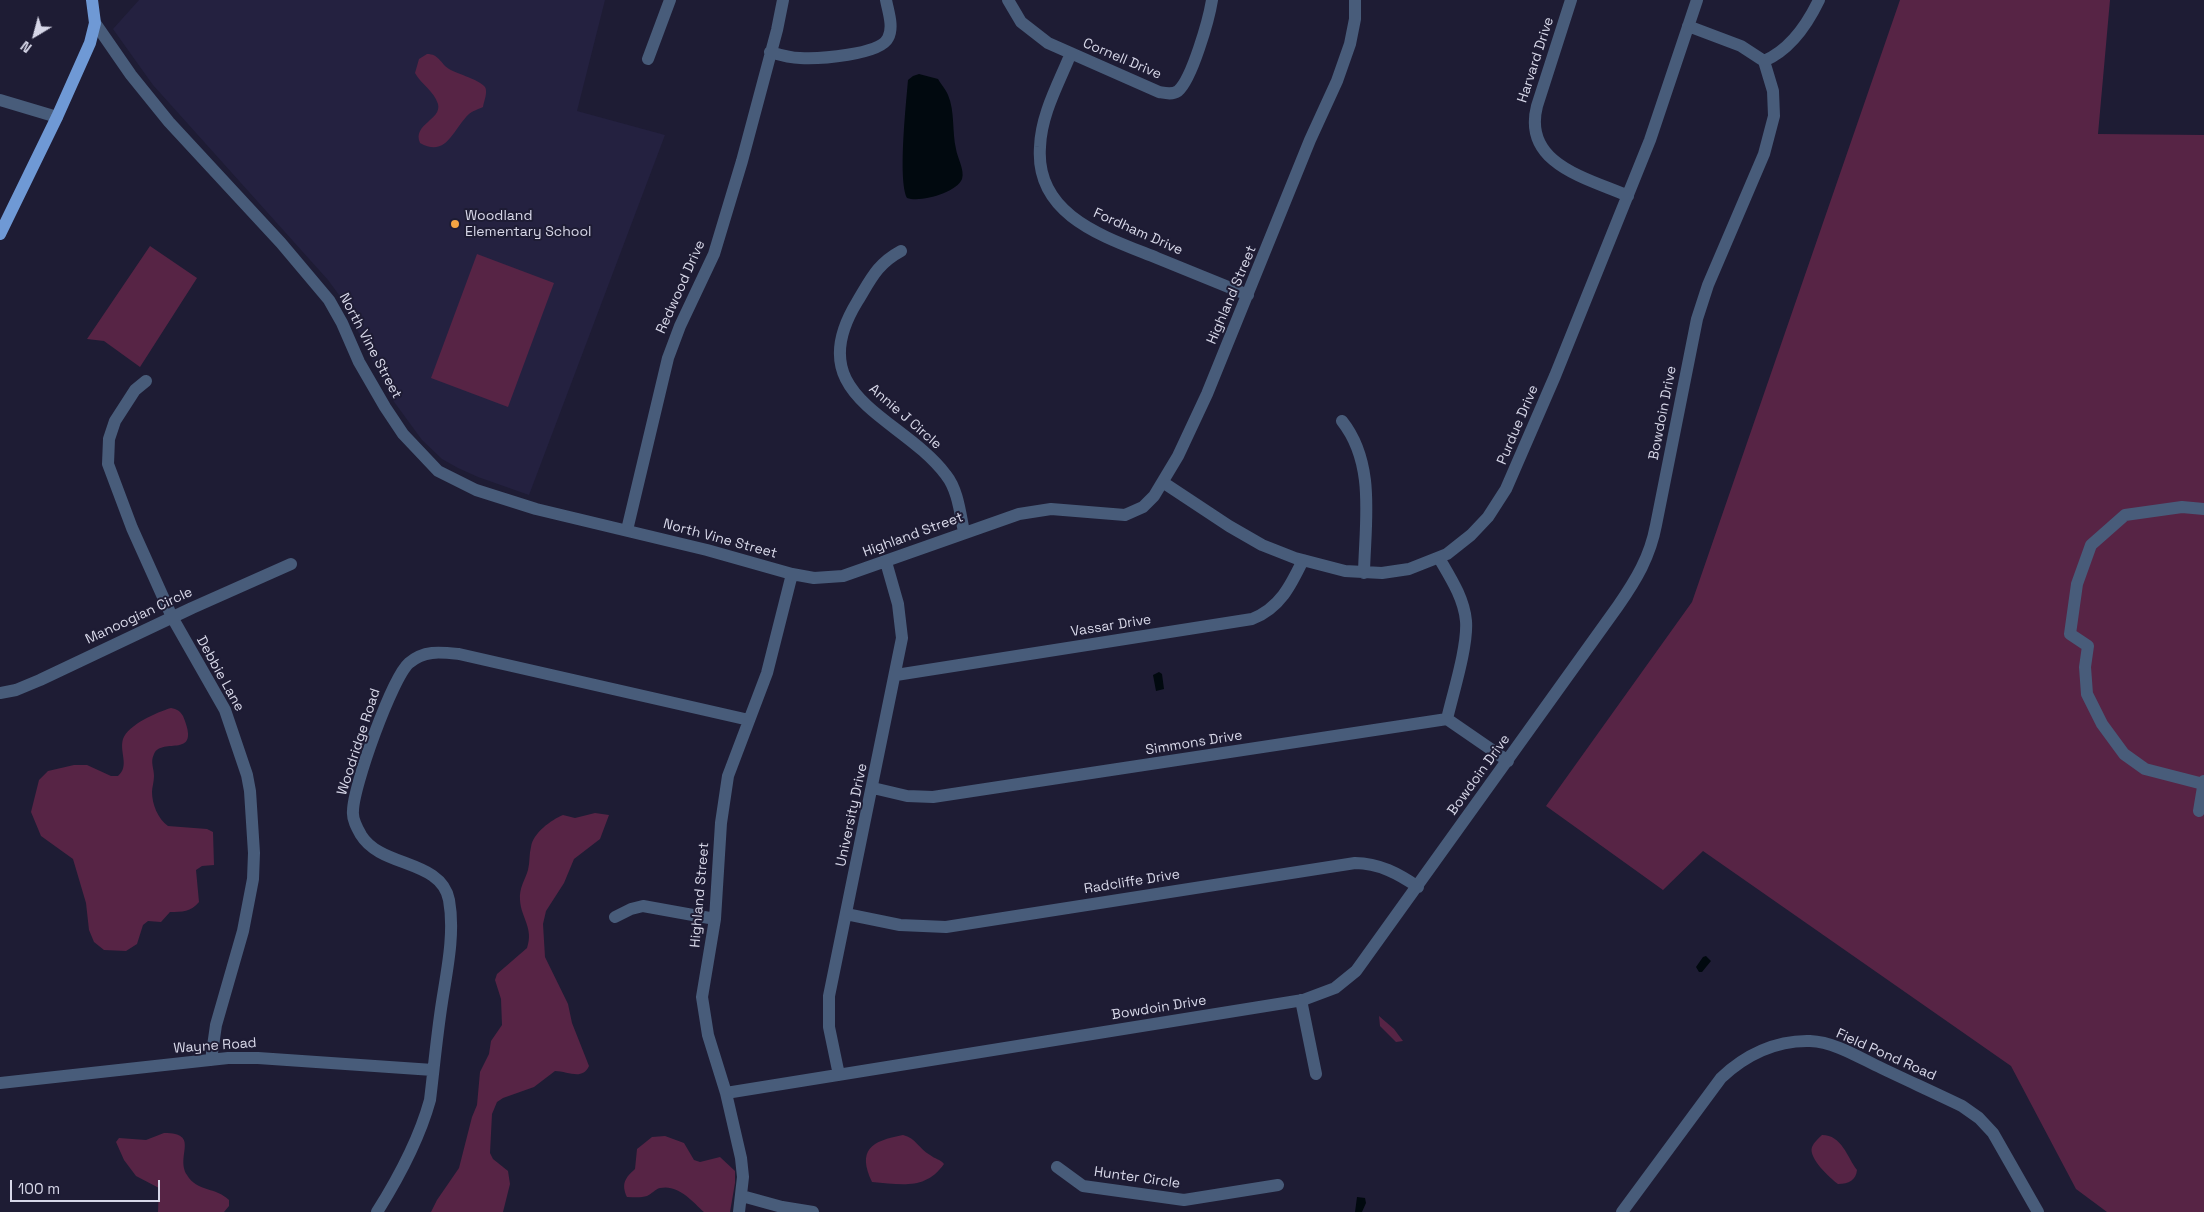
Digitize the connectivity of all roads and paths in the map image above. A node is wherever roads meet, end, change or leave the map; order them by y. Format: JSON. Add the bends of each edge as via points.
{"nodes":[{"id":1,"x":92,"y":0,"type":"edge"},
{"id":2,"x":670,"y":0,"type":"edge"},
{"id":3,"x":783,"y":0,"type":"edge"},
{"id":4,"x":886,"y":0,"type":"edge"},
{"id":5,"x":1008,"y":0,"type":"edge"},
{"id":6,"x":1212,"y":0,"type":"edge"},
{"id":7,"x":1355,"y":0,"type":"edge"},
{"id":8,"x":1571,"y":0,"type":"edge"},
{"id":9,"x":1697,"y":0,"type":"edge"},
{"id":10,"x":1819,"y":0,"type":"edge"},
{"id":11,"x":95,"y":23,"type":"junction"},
{"id":12,"x":1688,"y":26,"type":"junction"},
{"id":13,"x":770,"y":52,"type":"junction"},
{"id":14,"x":1071,"y":53,"type":"junction"},
{"id":15,"x":648,"y":59,"type":"dead end"},
{"id":16,"x":1764,"y":61,"type":"junction"},
{"id":17,"x":0,"y":100,"type":"edge"},
{"id":18,"x":57,"y":117,"type":"junction"},
{"id":19,"x":1628,"y":196,"type":"junction"},
{"id":20,"x":0,"y":234,"type":"edge"},
{"id":21,"x":901,"y":251,"type":"dead end"},
{"id":22,"x":1248,"y":295,"type":"junction"},
{"id":23,"x":146,"y":382,"type":"dead end"},
{"id":24,"x":1342,"y":421,"type":"dead end"},
{"id":25,"x":1164,"y":483,"type":"junction"},
{"id":26,"x":2204,"y":509,"type":"edge"},
{"id":27,"x":627,"y":530,"type":"junction"},
{"id":28,"x":964,"y":532,"type":"junction"},
{"id":29,"x":1439,"y":558,"type":"junction"},
{"id":30,"x":1304,"y":560,"type":"junction"},
{"id":31,"x":886,"y":562,"type":"junction"},
{"id":32,"x":291,"y":564,"type":"dead end"},
{"id":33,"x":1364,"y":573,"type":"junction"},
{"id":34,"x":792,"y":574,"type":"junction"},
{"id":35,"x":172,"y":617,"type":"junction"},
{"id":36,"x":896,"y":676,"type":"junction"},
{"id":37,"x":0,"y":693,"type":"edge"},
{"id":38,"x":1447,"y":719,"type":"junction"},
{"id":39,"x":749,"y":720,"type":"junction"},
{"id":40,"x":1508,"y":761,"type":"junction"},
{"id":41,"x":2204,"y":782,"type":"edge"},
{"id":42,"x":873,"y":788,"type":"junction"},
{"id":43,"x":2199,"y":811,"type":"dead end"},
{"id":44,"x":1418,"y":886,"type":"junction"},
{"id":45,"x":846,"y":914,"type":"junction"},
{"id":46,"x":615,"y":917,"type":"dead end"},
{"id":47,"x":715,"y":919,"type":"junction"},
{"id":48,"x":1301,"y":1000,"type":"junction"},
{"id":49,"x":211,"y":1060,"type":"junction"},
{"id":50,"x":433,"y":1070,"type":"junction"},
{"id":51,"x":1316,"y":1074,"type":"dead end"},
{"id":52,"x":839,"y":1075,"type":"junction"},
{"id":53,"x":0,"y":1083,"type":"edge"},
{"id":54,"x":726,"y":1093,"type":"junction"},
{"id":55,"x":1057,"y":1167,"type":"dead end"},
{"id":56,"x":1278,"y":1185,"type":"dead end"},
{"id":57,"x":742,"y":1196,"type":"junction"},
{"id":58,"x":1183,"y":1206,"type":"edge"},
{"id":59,"x":377,"y":1212,"type":"edge"},
{"id":60,"x":739,"y":1212,"type":"edge"},
{"id":61,"x":813,"y":1212,"type":"edge"},
{"id":62,"x":1622,"y":1212,"type":"edge"},
{"id":63,"x":2038,"y":1212,"type":"edge"}],
"edges":[{"from":1,"to":11,"type":"main road"},
{"from":2,"to":15,"type":"street"},
{"from":3,"to":13,"type":"street","name":"Redwood Drive"},
{"from":4,"to":13,"type":"street","via":[[890,20],[887,40],[879,46],[815,58],[787,57]]},
{"from":5,"to":14,"type":"street","name":"Cornell Drive","via":[[1027,29]]},
{"from":6,"to":14,"type":"street","name":"Cornell Drive","via":[[1197,54],[1183,85],[1175,93],[1159,92]]},
{"from":7,"to":22,"type":"street","name":"Highland Street","via":[[1354,24],[1347,54]]},
{"from":8,"to":19,"type":"street","name":"Harvard Drive","via":[[1537,106],[1534,121],[1536,137],[1559,165]]},
{"from":9,"to":12,"type":"street","name":"Purdue Drive"},
{"from":10,"to":16,"type":"street","via":[[1794,39],[1781,52]]},
{"from":11,"to":18,"type":"main road","via":[[79,70]]},
{"from":11,"to":27,"type":"street","name":"North Vine Street","via":[[169,122],[329,300],[385,407],[428,462],[438,471],[476,490],[536,509]]},
{"from":12,"to":16,"type":"street","via":[[1741,46]]},
{"from":12,"to":19,"type":"street","name":"Purdue Drive"},
{"from":13,"to":27,"type":"street","name":"Redwood Drive","via":[[740,170],[714,254],[668,358]]},
{"from":14,"to":22,"type":"street","name":"Fordham Drive","via":[[1041,132],[1040,166],[1055,200],[1095,233]]},
{"from":16,"to":40,"type":"street","name":"Bowdoin Drive","via":[[1773,90],[1773,125],[1697,319],[1649,554],[1631,588]]},
{"from":17,"to":18,"type":"street"},
{"from":18,"to":20,"type":"main road"},
{"from":19,"to":29,"type":"street","name":"Purdue Drive","via":[[1510,480],[1480,526]]},
{"from":21,"to":28,"type":"street","name":"Annie J Circle","via":[[885,259],[878,267],[854,306],[842,340],[842,366],[856,396],[933,460],[947,476],[954,489]]},
{"from":22,"to":25,"type":"street","name":"Highland Street","via":[[1196,418]]},
{"from":23,"to":35,"type":"street","name":"Debbie Lane","via":[[135,390],[115,420],[109,439],[108,461],[132,528]]},
{"from":24,"to":33,"type":"street","via":[[1354,440],[1365,481]]},
{"from":25,"to":28,"type":"street","name":"Highland Street","via":[[1145,505],[1128,514],[1116,516],[1046,510],[1019,514]]},
{"from":25,"to":30,"type":"street","name":"Purdue Drive","via":[[1246,537],[1277,552]]},
{"from":26,"to":41,"type":"street","via":[[2182,507],[2125,516],[2091,545],[2077,584],[2070,634],[2088,646],[2085,667],[2087,694],[2102,724],[2124,754],[2145,769]]},
{"from":27,"to":34,"type":"street","name":"North Vine Street"},
{"from":28,"to":31,"type":"street","name":"Highland Street"},
{"from":29,"to":33,"type":"street","name":"Purdue Drive","via":[[1400,572]]},
{"from":29,"to":38,"type":"street","via":[[1457,590],[1466,621]]},
{"from":30,"to":33,"type":"street","name":"Purdue Drive"},
{"from":30,"to":36,"type":"street","name":"Vassar Drive","via":[[1283,597],[1252,618]]},
{"from":31,"to":34,"type":"street","name":"Highland Street","via":[[832,578]]},
{"from":31,"to":36,"type":"street","name":"University Drive","via":[[901,621],[902,638]]},
{"from":32,"to":35,"type":"street","name":"Manoogian Circle"},
{"from":34,"to":39,"type":"street","name":"Highland Street","via":[[767,673]]},
{"from":35,"to":37,"type":"street","name":"Manoogian Circle","via":[[40,680]]},
{"from":35,"to":49,"type":"street","name":"Debbie Lane","via":[[225,710],[250,791],[253,880],[243,931],[216,1025]]},
{"from":36,"to":42,"type":"street","name":"University Drive"},
{"from":38,"to":40,"type":"street"},
{"from":38,"to":42,"type":"street","name":"Simmons Drive","via":[[933,797],[892,794]]},
{"from":39,"to":47,"type":"street","name":"Highland Street","via":[[727,784],[721,823]]},
{"from":39,"to":50,"type":"street","name":"Woodridge Road","via":[[459,654],[428,653],[401,671],[384,706],[360,776],[352,812],[368,844],[435,877],[442,883],[448,897],[451,915],[449,950]]},
{"from":40,"to":44,"type":"street","name":"Bowdoin Drive"},
{"from":41,"to":43,"type":"street"},
{"from":42,"to":45,"type":"street","name":"University Drive"},
{"from":44,"to":45,"type":"street","name":"Radcliffe Drive","via":[[1385,868],[1355,863],[946,927],[900,925]]},
{"from":44,"to":48,"type":"street","name":"Bowdoin Drive","via":[[1351,976],[1330,990]]},
{"from":45,"to":52,"type":"street","name":"University Drive","via":[[828,1004],[829,1027]]},
{"from":46,"to":47,"type":"street","via":[[644,906]]},
{"from":47,"to":54,"type":"street","name":"Highland Street","via":[[703,1008]]},
{"from":48,"to":51,"type":"street"},
{"from":48,"to":52,"type":"street","name":"Bowdoin Drive"},
{"from":49,"to":50,"type":"street","name":"Wayne Road","via":[[258,1058]]},
{"from":49,"to":53,"type":"street","name":"Wayne Road"},
{"from":50,"to":59,"type":"street","name":"Woodridge Road","via":[[430,1100],[416,1140]]},
{"from":52,"to":54,"type":"street","name":"Bowdoin Drive"},
{"from":54,"to":57,"type":"street","name":"Highland Street","via":[[742,1158]]},
{"from":55,"to":58,"type":"street","name":"Hunter Circle","via":[[1083,1186]]},
{"from":56,"to":58,"type":"street","name":"Hunter Circle"},
{"from":57,"to":60,"type":"street","name":"Highland Street"},
{"from":57,"to":61,"type":"street","via":[[782,1208]]},
{"from":62,"to":63,"type":"street","name":"Field Pond Road","via":[[1729,1070],[1759,1050],[1811,1041],[1837,1047],[1962,1106],[1979,1118],[1994,1133]]}]}
